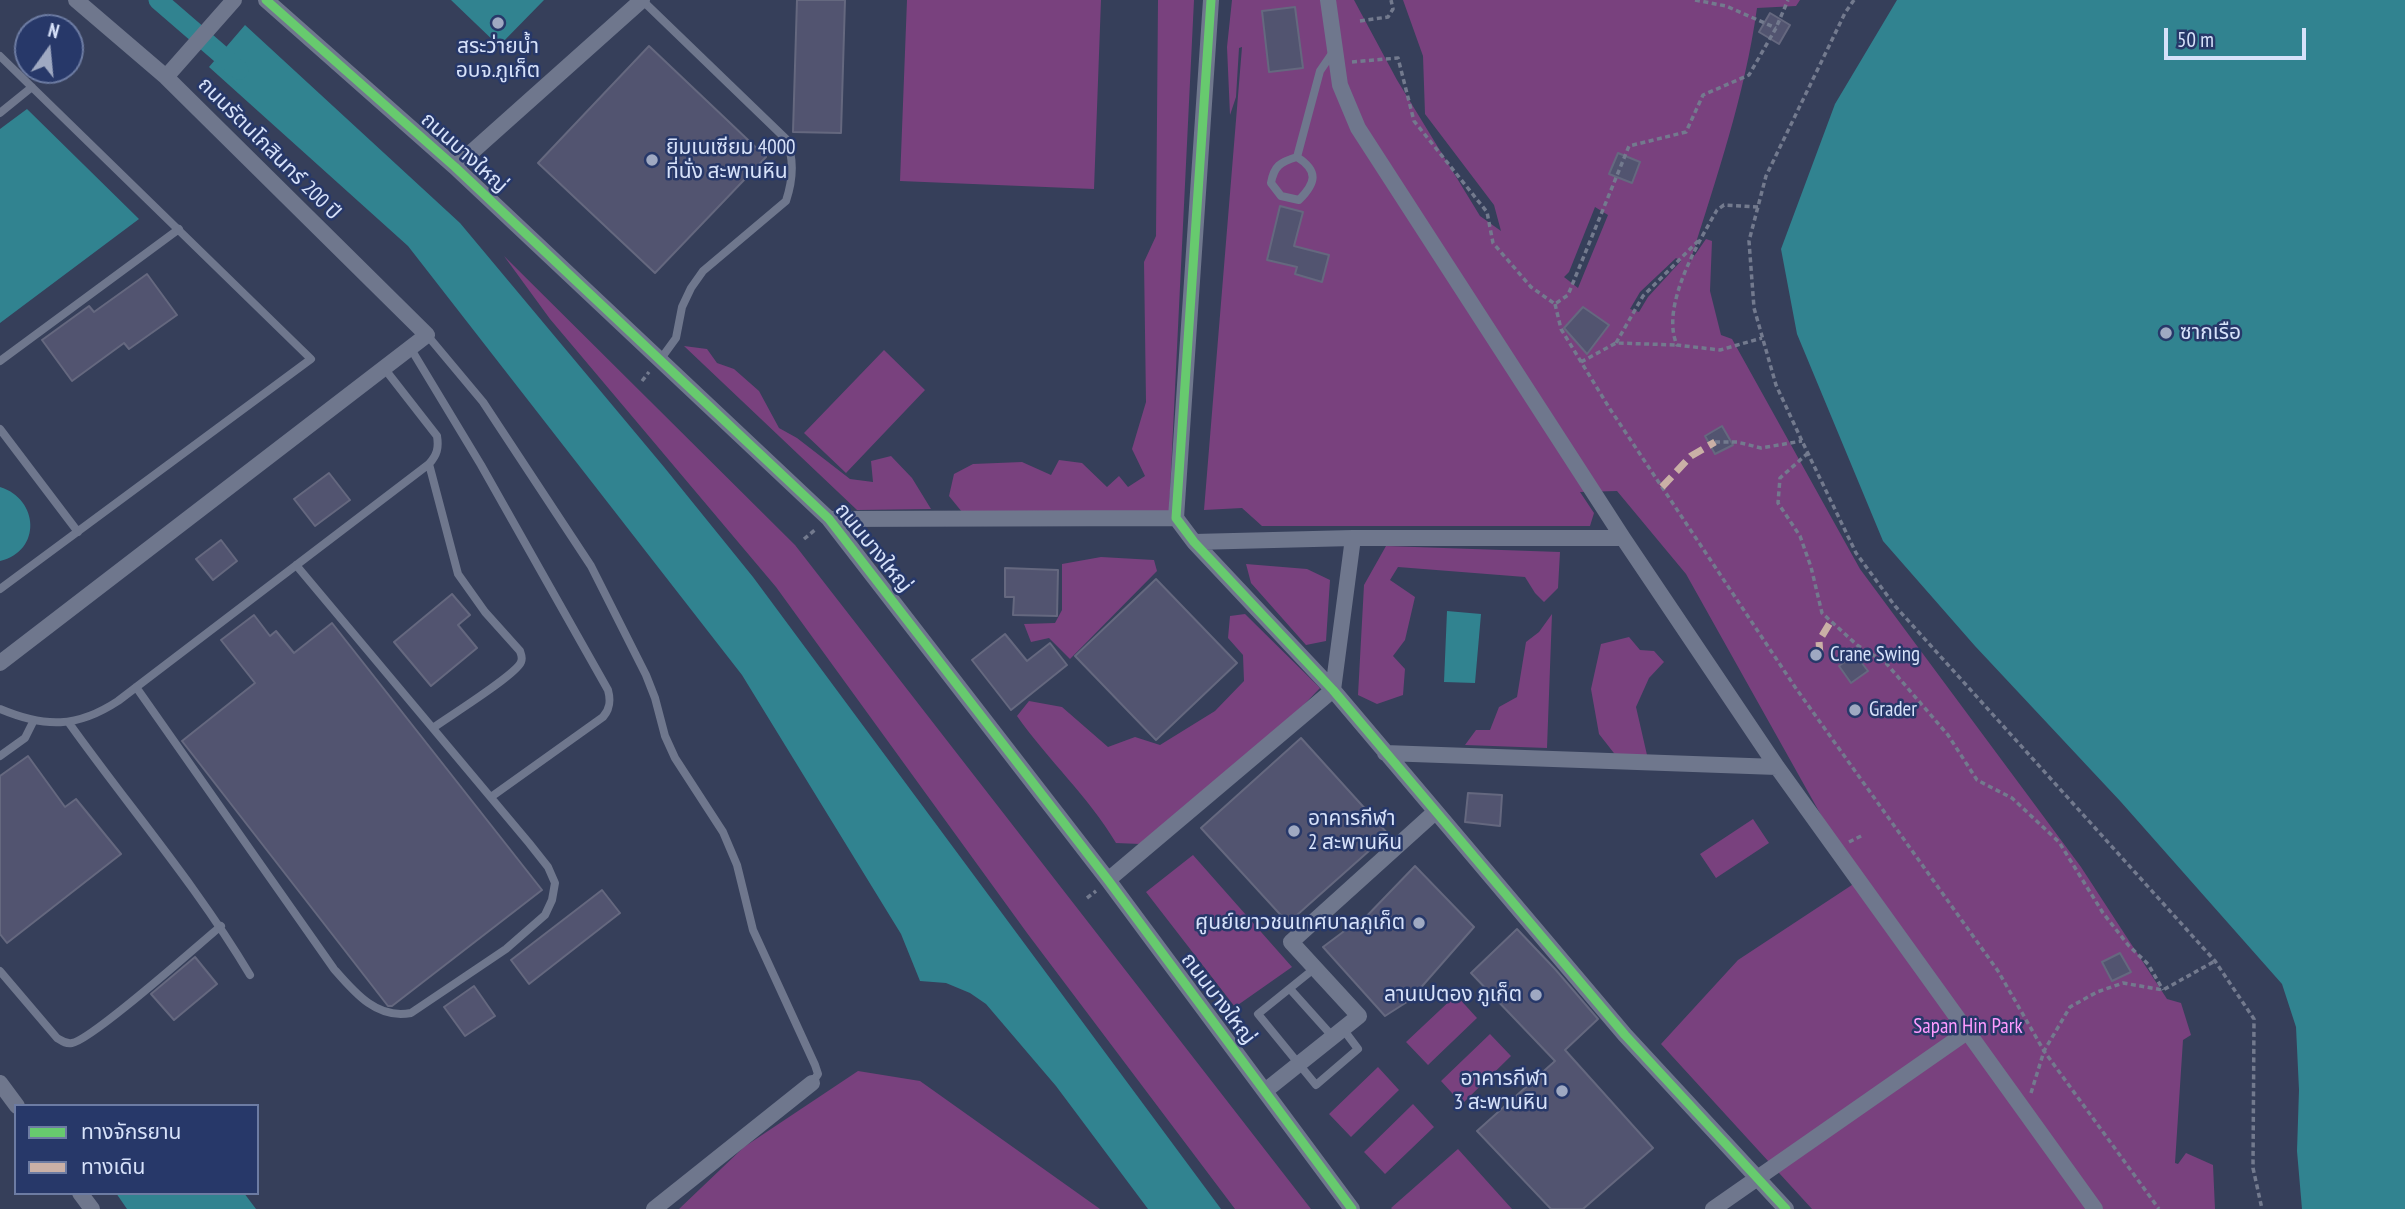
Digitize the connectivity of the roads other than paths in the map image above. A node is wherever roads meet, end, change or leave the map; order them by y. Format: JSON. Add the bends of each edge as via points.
{"nodes":[{"id":1,"x":76,"y":0,"type":"edge"},
{"id":2,"x":234,"y":0,"type":"edge"},
{"id":3,"x":266,"y":0,"type":"edge"},
{"id":4,"x":642,"y":0,"type":"edge"},
{"id":5,"x":1211,"y":0,"type":"edge"},
{"id":6,"x":1328,"y":0,"type":"edge"},
{"id":7,"x":1335,"y":49,"type":"junction"},
{"id":8,"x":0,"y":56,"type":"edge"},
{"id":9,"x":166,"y":77,"type":"junction"},
{"id":10,"x":32,"y":87,"type":"junction"},
{"id":11,"x":0,"y":113,"type":"edge"},
{"id":12,"x":1297,"y":157,"type":"junction"},
{"id":13,"x":455,"y":167,"type":"junction"},
{"id":14,"x":179,"y":229,"type":"junction"},
{"id":15,"x":427,"y":335,"type":"junction"},
{"id":16,"x":411,"y":349,"type":"junction"},
{"id":17,"x":660,"y":360,"type":"junction"},
{"id":18,"x":0,"y":361,"type":"edge"},
{"id":19,"x":384,"y":368,"type":"junction"},
{"id":20,"x":0,"y":429,"type":"edge"},
{"id":21,"x":429,"y":464,"type":"junction"},
{"id":22,"x":1176,"y":518,"type":"junction"},
{"id":23,"x":829,"y":519,"type":"junction"},
{"id":24,"x":78,"y":532,"type":"junction"},
{"id":25,"x":1353,"y":538,"type":"junction"},
{"id":26,"x":1623,"y":538,"type":"junction"},
{"id":27,"x":1194,"y":542,"type":"junction"},
{"id":28,"x":296,"y":565,"type":"junction"},
{"id":29,"x":0,"y":589,"type":"edge"},
{"id":30,"x":0,"y":663,"type":"edge"},
{"id":31,"x":136,"y":687,"type":"junction"},
{"id":32,"x":1333,"y":690,"type":"junction"},
{"id":33,"x":0,"y":709,"type":"edge"},
{"id":34,"x":34,"y":720,"type":"junction"},
{"id":35,"x":69,"y":723,"type":"junction"},
{"id":36,"x":432,"y":728,"type":"junction"},
{"id":37,"x":1385,"y":753,"type":"junction"},
{"id":38,"x":0,"y":756,"type":"edge"},
{"id":39,"x":1777,"y":767,"type":"junction"},
{"id":40,"x":491,"y":797,"type":"junction"},
{"id":41,"x":1435,"y":812,"type":"junction"},
{"id":42,"x":1108,"y":880,"type":"junction"},
{"id":43,"x":221,"y":926,"type":"junction"},
{"id":44,"x":1315,"y":968,"type":"junction"},
{"id":45,"x":0,"y":971,"type":"edge"},
{"id":46,"x":250,"y":975,"type":"dead end"},
{"id":47,"x":1290,"y":989,"type":"junction"},
{"id":48,"x":1967,"y":1032,"type":"junction"},
{"id":49,"x":1338,"y":1033,"type":"junction"},
{"id":50,"x":1298,"y":1064,"type":"junction"},
{"id":51,"x":0,"y":1083,"type":"edge"},
{"id":52,"x":812,"y":1083,"type":"joint"},
{"id":53,"x":1265,"y":1091,"type":"junction"},
{"id":54,"x":16,"y":1104,"type":"edge"},
{"id":55,"x":1759,"y":1178,"type":"junction"},
{"id":56,"x":654,"y":1209,"type":"edge"},
{"id":57,"x":1352,"y":1209,"type":"edge"},
{"id":58,"x":1713,"y":1209,"type":"edge"},
{"id":59,"x":1786,"y":1209,"type":"edge"},
{"id":60,"x":2095,"y":1209,"type":"edge"}],
"edges":[{"from":1,"to":9,"type":"street","name":"ถนนรัตนโกสินทร์ 200 ปี"},
{"from":2,"to":9,"type":"street"},
{"from":3,"to":13,"type":"street","name":"ถนนบางใหญ่"},
{"from":4,"to":13,"type":"street"},
{"from":4,"to":17,"type":"lane","via":[[786,139],[792,153],[786,201],[703,271],[682,307],[676,338]]},
{"from":5,"to":22,"type":"street"},
{"from":6,"to":7,"type":"street"},
{"from":7,"to":12,"type":"lane","via":[[1320,71]]},
{"from":7,"to":26,"type":"street","via":[[1340,85],[1358,128]]},
{"from":8,"to":10,"type":"lane"},
{"from":9,"to":15,"type":"street","name":"ถนนรัตนโกสินทร์ 200 ปี"},
{"from":10,"to":11,"type":"lane"},
{"from":10,"to":14,"type":"lane"},
{"from":12,"to":12,"type":"lane","via":[[1281,161],[1273,170],[1271,183],[1281,196],[1298,200],[1311,187],[1313,176],[1309,165]]},
{"from":13,"to":17,"type":"street","name":"ถนนบางใหญ่"},
{"from":14,"to":18,"type":"lane"},
{"from":14,"to":24,"type":"lane","via":[[311,359]]},
{"from":15,"to":16,"type":"street"},
{"from":15,"to":52,"type":"lane","via":[[483,402],[591,566],[646,675],[675,758],[723,832],[737,865],[753,930],[816,1065],[818,1074]]},
{"from":16,"to":19,"type":"street"},
{"from":16,"to":40,"type":"lane","via":[[610,698],[603,717]]},
{"from":17,"to":23,"type":"street","name":"ถนนบางใหญ่"},
{"from":19,"to":21,"type":"lane","via":[[437,436],[436,457]]},
{"from":19,"to":30,"type":"street"},
{"from":20,"to":24,"type":"lane"},
{"from":21,"to":28,"type":"lane"},
{"from":21,"to":36,"type":"lane","via":[[458,574],[522,656],[507,676]]},
{"from":22,"to":23,"type":"street"},
{"from":22,"to":27,"type":"street"},
{"from":23,"to":42,"type":"street","name":"ถนนบางใหญ่"},
{"from":24,"to":29,"type":"lane"},
{"from":25,"to":26,"type":"street"},
{"from":25,"to":27,"type":"street"},
{"from":25,"to":32,"type":"street"},
{"from":26,"to":39,"type":"street"},
{"from":27,"to":32,"type":"street"},
{"from":28,"to":31,"type":"lane"},
{"from":28,"to":36,"type":"lane"},
{"from":31,"to":35,"type":"lane","via":[[98,714]]},
{"from":31,"to":40,"type":"lane","via":[[334,969],[356,994],[386,1012],[403,1014],[426,1003],[506,949],[550,906],[555,891],[553,875]]},
{"from":32,"to":37,"type":"street"},
{"from":32,"to":42,"type":"street"},
{"from":33,"to":34,"type":"lane"},
{"from":34,"to":35,"type":"lane"},
{"from":34,"to":38,"type":"lane","via":[[25,738]]},
{"from":35,"to":43,"type":"lane"},
{"from":36,"to":40,"type":"lane"},
{"from":37,"to":39,"type":"street"},
{"from":37,"to":41,"type":"street"},
{"from":39,"to":48,"type":"street"},
{"from":41,"to":44,"type":"street","via":[[1291,942]]},
{"from":41,"to":55,"type":"street","via":[[1625,1035]]},
{"from":42,"to":53,"type":"street","name":"ถนนบางใหญ่"},
{"from":43,"to":45,"type":"lane","via":[[116,1014],[71,1044],[57,1038]]},
{"from":43,"to":46,"type":"lane"},
{"from":44,"to":47,"type":"lane"},
{"from":44,"to":49,"type":"street","via":[[1359,1016]]},
{"from":47,"to":49,"type":"lane"},
{"from":47,"to":50,"type":"lane","via":[[1258,1014]]},
{"from":48,"to":55,"type":"street"},
{"from":48,"to":60,"type":"street"},
{"from":49,"to":50,"type":"street"},
{"from":49,"to":50,"type":"lane","via":[[1358,1049],[1316,1085]]},
{"from":50,"to":53,"type":"street"},
{"from":51,"to":54,"type":"street"},
{"from":52,"to":56,"type":"street"},
{"from":53,"to":57,"type":"street","name":"ถนนบางใหญ่"},
{"from":55,"to":58,"type":"street"},
{"from":55,"to":59,"type":"street"}]}
